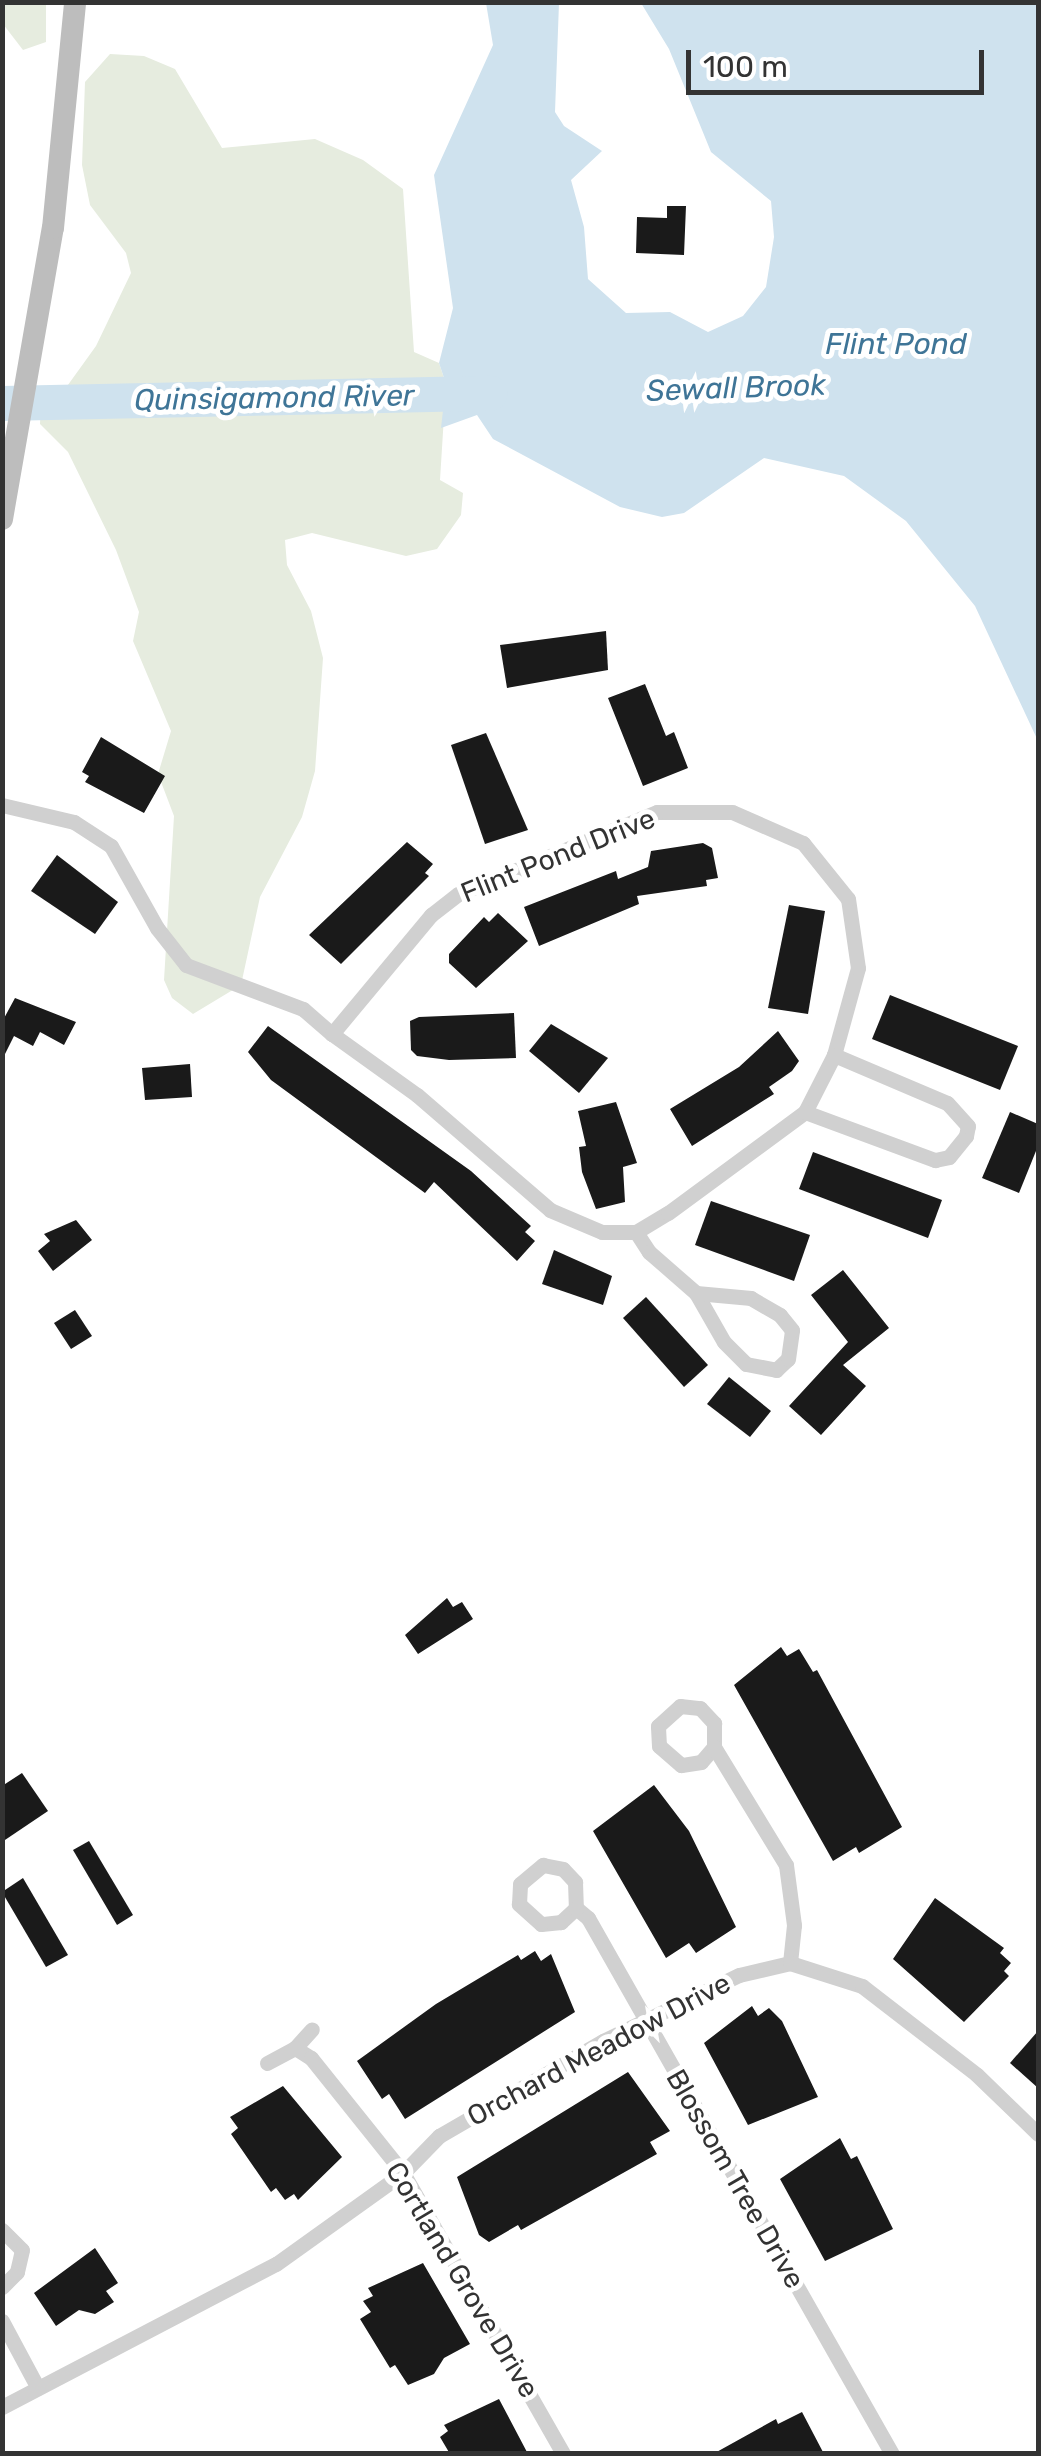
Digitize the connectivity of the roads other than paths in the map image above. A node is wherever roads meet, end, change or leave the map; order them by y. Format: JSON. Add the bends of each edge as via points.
{"nodes":[{"id":1,"x":75,"y":2,"type":"edge"},
{"id":2,"x":2,"y":519,"type":"edge"},
{"id":3,"x":2,"y":805,"type":"edge"},
{"id":4,"x":332,"y":1034,"type":"junction"},
{"id":5,"x":834,"y":1056,"type":"junction"},
{"id":6,"x":805,"y":1112,"type":"junction"},
{"id":7,"x":636,"y":1232,"type":"junction"},
{"id":8,"x":696,"y":1293,"type":"junction"},
{"id":9,"x":714,"y":1747,"type":"dead end"},
{"id":10,"x":576,"y":1908,"type":"junction"},
{"id":11,"x":790,"y":1963,"type":"junction"},
{"id":12,"x":645,"y":2022,"type":"junction"},
{"id":13,"x":312,"y":2029,"type":"dead end"},
{"id":14,"x":295,"y":2048,"type":"junction"},
{"id":15,"x":266,"y":2063,"type":"dead end"},
{"id":16,"x":1038,"y":2134,"type":"edge"},
{"id":17,"x":403,"y":2173,"type":"junction"},
{"id":18,"x":2,"y":2230,"type":"edge"},
{"id":19,"x":2,"y":2287,"type":"edge"},
{"id":20,"x":2,"y":2322,"type":"edge"},
{"id":21,"x":38,"y":2388,"type":"junction"},
{"id":22,"x":2,"y":2407,"type":"edge"},
{"id":23,"x":564,"y":2454,"type":"edge"},
{"id":24,"x":892,"y":2454,"type":"edge"}],
"edges":[{"from":1,"to":2,"type":"street","via":[[52,228]]},
{"from":3,"to":4,"type":"street","via":[[74,822],[111,846],[156,928],[186,965],[214,980],[264,990],[303,1009]]},
{"from":4,"to":5,"type":"street","name":"Flint Pond Drive","via":[[431,914],[458,894],[657,812],[732,812],[802,843],[848,898],[858,968]]},
{"from":4,"to":7,"type":"street","via":[[416,1095],[550,1210],[586,1230]]},
{"from":5,"to":6,"type":"street","name":"Flint Pond Drive"},
{"from":5,"to":6,"type":"street","via":[[947,1102],[966,1122],[966,1136],[949,1157],[935,1160]]},
{"from":6,"to":7,"type":"street","name":"Flint Pond Drive"},
{"from":7,"to":8,"type":"street"},
{"from":8,"to":8,"type":"street","via":[[724,1342],[746,1364],[776,1370],[788,1359],[792,1330],[780,1315],[752,1298]]},
{"from":9,"to":11,"type":"street","via":[[786,1865],[794,1924]]},
{"from":10,"to":10,"type":"street","name":"Blossom Tree Drive","via":[[578,1890],[564,1869],[534,1868],[520,1884],[519,1904],[541,1924],[561,1922]]},
{"from":10,"to":12,"type":"street","name":"Blossom Tree Drive","via":[[588,1918]]},
{"from":11,"to":12,"type":"street","name":"Orchard Meadow Drive","via":[[739,1975]]},
{"from":11,"to":16,"type":"street","via":[[862,1986],[977,2074]]},
{"from":12,"to":17,"type":"street","name":"Orchard Meadow Drive","via":[[439,2136]]},
{"from":12,"to":24,"type":"street","name":"Blossom Tree Drive"},
{"from":13,"to":14,"type":"street"},
{"from":14,"to":15,"type":"street"},
{"from":14,"to":17,"type":"street","name":"Cortland Grove Drive","via":[[311,2058]]},
{"from":17,"to":21,"type":"street","name":"Orchard Meadow Drive","via":[[276,2264]]},
{"from":17,"to":23,"type":"street","name":"Cortland Grove Drive"},
{"from":18,"to":19,"type":"street","via":[[22,2250],[17,2272]]},
{"from":20,"to":21,"type":"street"},
{"from":21,"to":22,"type":"street","name":"Orchard Meadow Drive"}]}
